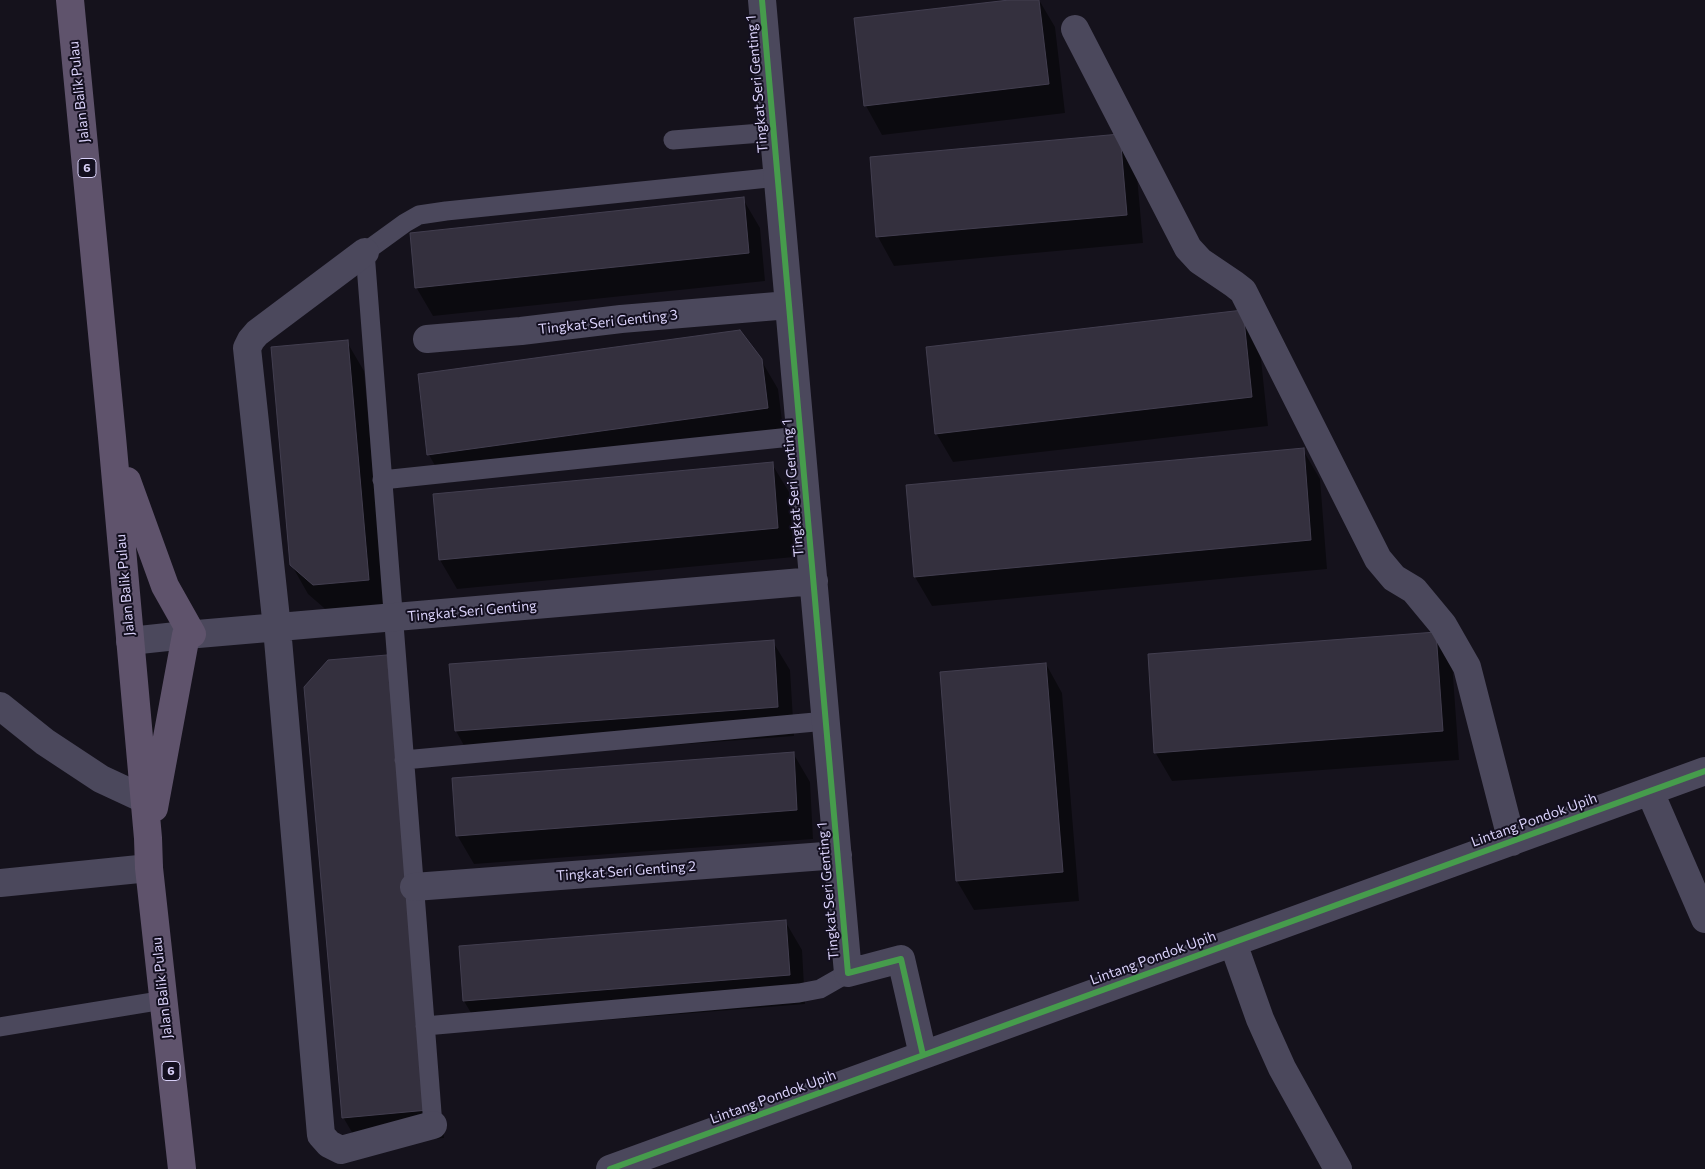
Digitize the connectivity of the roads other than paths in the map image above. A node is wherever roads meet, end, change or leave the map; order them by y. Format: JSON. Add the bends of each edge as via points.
{"nodes":[{"id":1,"x":70,"y":0,"type":"edge"},
{"id":2,"x":762,"y":0,"type":"edge"},
{"id":3,"x":1075,"y":29,"type":"dead end"},
{"id":4,"x":774,"y":132,"type":"junction"},
{"id":5,"x":674,"y":140,"type":"dead end"},
{"id":6,"x":778,"y":177,"type":"junction"},
{"id":7,"x":365,"y":252,"type":"junction"},
{"id":8,"x":789,"y":305,"type":"junction"},
{"id":9,"x":428,"y":339,"type":"dead end"},
{"id":10,"x":800,"y":436,"type":"junction"},
{"id":11,"x":112,"y":437,"type":"junction"},
{"id":12,"x":382,"y":480,"type":"junction"},
{"id":13,"x":814,"y":581,"type":"junction"},
{"id":14,"x":393,"y":618,"type":"junction"},
{"id":15,"x":277,"y":628,"type":"junction"},
{"id":16,"x":189,"y":634,"type":"junction"},
{"id":17,"x":130,"y":641,"type":"junction"},
{"id":18,"x":0,"y":706,"type":"edge"},
{"id":19,"x":826,"y":720,"type":"junction"},
{"id":20,"x":404,"y":760,"type":"junction"},
{"id":21,"x":1705,"y":771,"type":"edge"},
{"id":22,"x":1650,"y":792,"type":"junction"},
{"id":23,"x":144,"y":799,"type":"junction"},
{"id":24,"x":148,"y":838,"type":"junction"},
{"id":25,"x":1512,"y":842,"type":"junction"},
{"id":26,"x":838,"y":855,"type":"junction"},
{"id":27,"x":149,"y":868,"type":"junction"},
{"id":28,"x":0,"y":883,"type":"edge"},
{"id":29,"x":414,"y":887,"type":"junction"},
{"id":30,"x":1705,"y":919,"type":"edge"},
{"id":31,"x":1233,"y":943,"type":"junction"},
{"id":32,"x":848,"y":973,"type":"junction"},
{"id":33,"x":164,"y":1000,"type":"junction"},
{"id":34,"x":425,"y":1026,"type":"junction"},
{"id":35,"x":0,"y":1027,"type":"edge"},
{"id":36,"x":923,"y":1055,"type":"junction"},
{"id":37,"x":433,"y":1125,"type":"joint"},
{"id":38,"x":182,"y":1169,"type":"edge"},
{"id":39,"x":610,"y":1169,"type":"edge"},
{"id":40,"x":1338,"y":1169,"type":"edge"}],
"edges":[{"from":1,"to":11,"type":"main road","name":"Jalan Balik Pulau","number":"6"},
{"from":2,"to":4,"type":"street","name":"Tingkat Seri Genting 1"},
{"from":3,"to":25,"type":"street","via":[[1188,248],[1200,261],[1242,291],[1378,559],[1394,578],[1414,590],[1443,624],[1467,667]]},
{"from":4,"to":5,"type":"lane"},
{"from":4,"to":6,"type":"street","name":"Tingkat Seri Genting 1"},
{"from":6,"to":7,"type":"lane","via":[[428,214],[405,223]]},
{"from":6,"to":8,"type":"street","name":"Tingkat Seri Genting 1"},
{"from":7,"to":12,"type":"lane"},
{"from":7,"to":15,"type":"street","via":[[258,333],[247,348]]},
{"from":8,"to":9,"type":"street","name":"Tingkat Seri Genting 3"},
{"from":8,"to":10,"type":"street","name":"Tingkat Seri Genting 1"},
{"from":10,"to":12,"type":"lane"},
{"from":10,"to":13,"type":"street","name":"Tingkat Seri Genting 1"},
{"from":11,"to":16,"type":"main road","via":[[165,586]]},
{"from":11,"to":17,"type":"main road","name":"Jalan Balik Pulau","number":"6"},
{"from":12,"to":14,"type":"lane"},
{"from":13,"to":14,"type":"street","name":"Tingkat Seri Genting"},
{"from":13,"to":19,"type":"street","name":"Tingkat Seri Genting 1"},
{"from":14,"to":15,"type":"street","name":"Tingkat Seri Genting"},
{"from":14,"to":20,"type":"lane"},
{"from":15,"to":16,"type":"street","name":"Tingkat Seri Genting"},
{"from":15,"to":37,"type":"street","via":[[321,1135],[328,1144],[341,1150]]},
{"from":16,"to":17,"type":"street","name":"Tingkat Seri Genting"},
{"from":16,"to":24,"type":"main road"},
{"from":17,"to":23,"type":"main road","name":"Jalan Balik Pulau","number":"6"},
{"from":18,"to":23,"type":"street","via":[[45,742],[101,779]]},
{"from":19,"to":20,"type":"lane"},
{"from":19,"to":26,"type":"street","name":"Tingkat Seri Genting 1"},
{"from":20,"to":29,"type":"lane"},
{"from":21,"to":22,"type":"street","name":"Lintang Pondok Upih"},
{"from":22,"to":25,"type":"street","name":"Lintang Pondok Upih"},
{"from":22,"to":30,"type":"street"},
{"from":23,"to":24,"type":"main road","name":"Jalan Balik Pulau","number":"6"},
{"from":24,"to":27,"type":"main road","name":"Jalan Balik Pulau","number":"6"},
{"from":25,"to":31,"type":"street","name":"Lintang Pondok Upih"},
{"from":26,"to":29,"type":"street","name":"Tingkat Seri Genting 2"},
{"from":26,"to":32,"type":"street","name":"Tingkat Seri Genting 1"},
{"from":27,"to":28,"type":"street"},
{"from":27,"to":33,"type":"main road","name":"Jalan Balik Pulau","number":"6"},
{"from":29,"to":34,"type":"lane"},
{"from":31,"to":36,"type":"street","name":"Lintang Pondok Upih"},
{"from":31,"to":40,"type":"street","via":[[1260,1019],[1282,1068]]},
{"from":32,"to":34,"type":"lane","via":[[820,988],[799,993]]},
{"from":32,"to":36,"type":"street","via":[[901,958]]},
{"from":33,"to":35,"type":"lane"},
{"from":33,"to":38,"type":"main road","name":"Jalan Balik Pulau","number":"6"},
{"from":34,"to":37,"type":"lane"},
{"from":36,"to":39,"type":"street","name":"Lintang Pondok Upih"}]}
